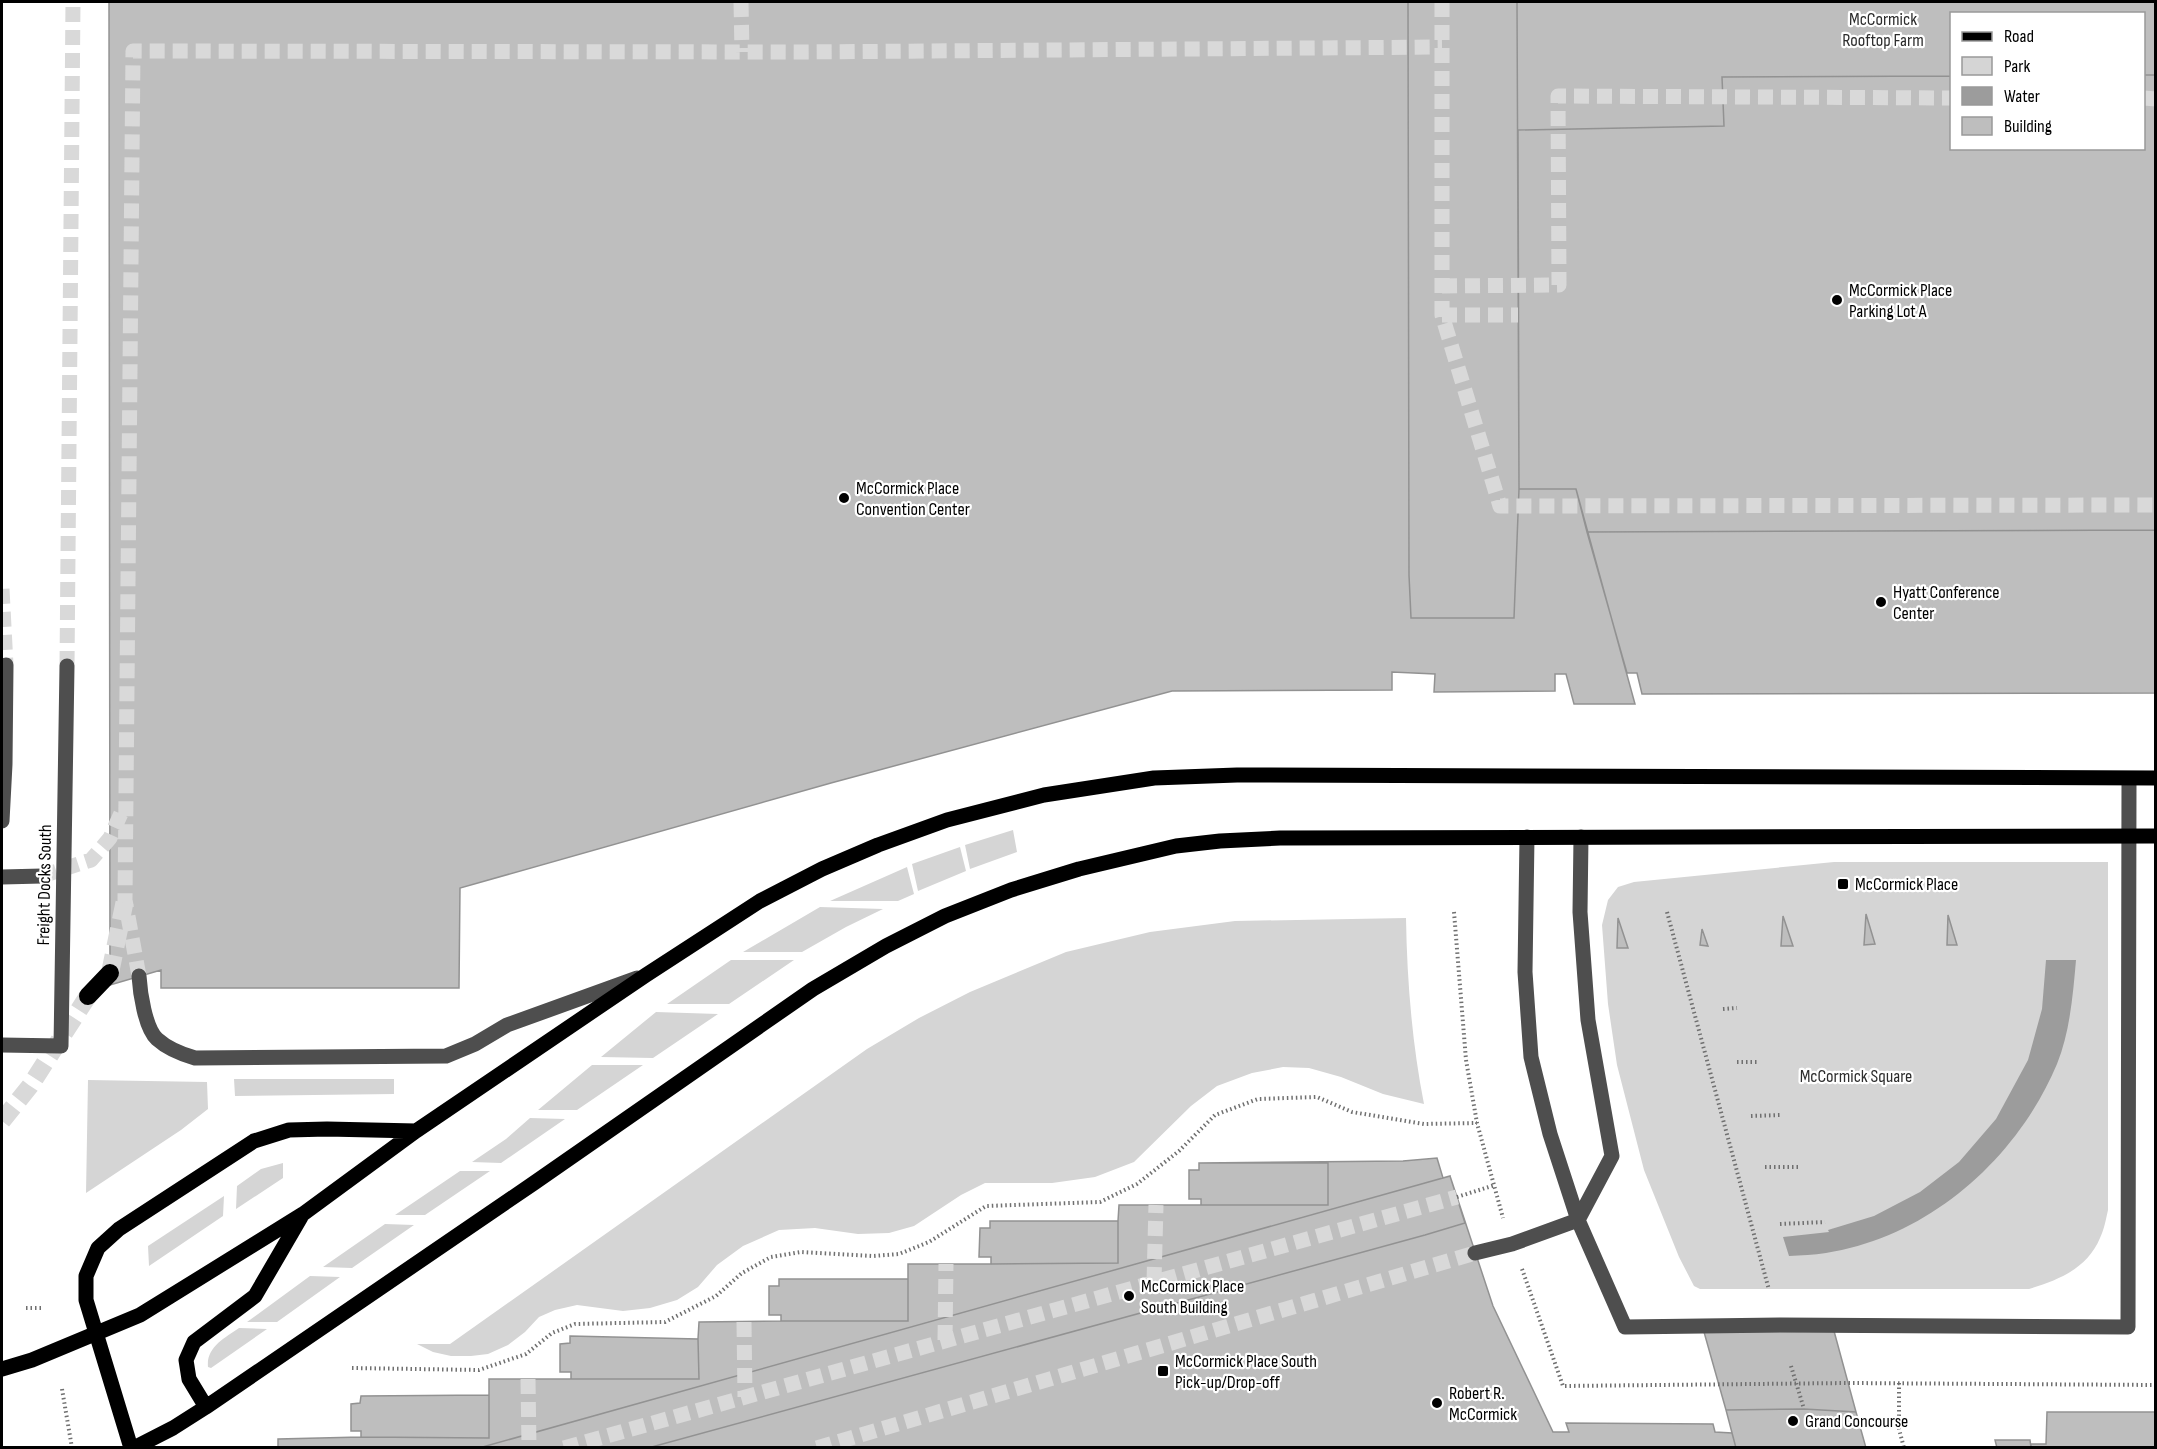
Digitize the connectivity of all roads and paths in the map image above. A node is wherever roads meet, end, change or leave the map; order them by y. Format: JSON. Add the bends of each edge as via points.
{"nodes":[{"id":1,"x":6,"y":665,"type":"dead end"},
{"id":2,"x":67,"y":666,"type":"tunnel mouth"},
{"id":3,"x":2129,"y":778,"type":"junction"},
{"id":4,"x":2156,"y":778,"type":"edge"},
{"id":5,"x":2,"y":821,"type":"edge"},
{"id":6,"x":2129,"y":836,"type":"junction"},
{"id":7,"x":2156,"y":836,"type":"edge"},
{"id":8,"x":1527,"y":837,"type":"junction"},
{"id":9,"x":1581,"y":837,"type":"junction"},
{"id":10,"x":42,"y":876,"type":"tunnel mouth"},
{"id":11,"x":2,"y":877,"type":"edge"},
{"id":12,"x":1454,"y":912,"type":"dead end"},
{"id":13,"x":1667,"y":912,"type":"dead end"},
{"id":14,"x":110,"y":973,"type":"tunnel mouth"},
{"id":15,"x":646,"y":975,"type":"junction"},
{"id":16,"x":139,"y":976,"type":"tunnel mouth"},
{"id":17,"x":88,"y":996,"type":"tunnel mouth"},
{"id":18,"x":1737,"y":1008,"type":"dead end"},
{"id":19,"x":1723,"y":1009,"type":"dead end"},
{"id":20,"x":2,"y":1045,"type":"edge"},
{"id":21,"x":1737,"y":1062,"type":"dead end"},
{"id":22,"x":1758,"y":1062,"type":"dead end"},
{"id":23,"x":1780,"y":1115,"type":"dead end"},
{"id":24,"x":1751,"y":1116,"type":"dead end"},
{"id":25,"x":1477,"y":1123,"type":"junction"},
{"id":26,"x":416,"y":1131,"type":"junction"},
{"id":27,"x":1765,"y":1167,"type":"dead end"},
{"id":28,"x":1801,"y":1167,"type":"dead end"},
{"id":29,"x":1495,"y":1185,"type":"junction"},
{"id":30,"x":1457,"y":1197,"type":"tunnel mouth"},
{"id":31,"x":303,"y":1215,"type":"junction"},
{"id":32,"x":1578,"y":1220,"type":"junction"},
{"id":33,"x":1825,"y":1222,"type":"dead end"},
{"id":34,"x":1780,"y":1224,"type":"dead end"},
{"id":35,"x":1506,"y":1228,"type":"dead end"},
{"id":36,"x":1475,"y":1253,"type":"tunnel mouth"},
{"id":37,"x":1518,"y":1260,"type":"dead end"},
{"id":38,"x":1769,"y":1290,"type":"dead end"},
{"id":39,"x":26,"y":1308,"type":"dead end"},
{"id":40,"x":41,"y":1308,"type":"dead end"},
{"id":41,"x":97,"y":1334,"type":"junction"},
{"id":42,"x":1791,"y":1366,"type":"dead end"},
{"id":43,"x":352,"y":1368,"type":"dead end"},
{"id":44,"x":2,"y":1369,"type":"edge"},
{"id":45,"x":1797,"y":1383,"type":"junction"},
{"id":46,"x":1899,"y":1383,"type":"junction"},
{"id":47,"x":2156,"y":1385,"type":"edge"},
{"id":48,"x":62,"y":1389,"type":"dead end"},
{"id":49,"x":206,"y":1407,"type":"junction"},
{"id":50,"x":1804,"y":1409,"type":"dead end"},
{"id":51,"x":72,"y":1448,"type":"edge"},
{"id":52,"x":133,"y":1448,"type":"edge"},
{"id":53,"x":1904,"y":1448,"type":"edge"}],
"edges":[{"from":1,"to":5,"type":"street"},
{"from":2,"to":20,"type":"street","name":"Freight Docks South","via":[[61,1046]]},
{"from":3,"to":4,"type":"main road"},
{"from":3,"to":6,"type":"street"},
{"from":3,"to":15,"type":"main road","via":[[1154,778],[1044,795],[947,820],[878,845],[760,901]]},
{"from":6,"to":7,"type":"main road"},
{"from":6,"to":9,"type":"main road"},
{"from":6,"to":32,"type":"street","via":[[2128,1328],[1625,1327]]},
{"from":8,"to":9,"type":"main road"},
{"from":8,"to":32,"type":"street","via":[[1525,972],[1531,1057],[1550,1134]]},
{"from":8,"to":49,"type":"main road","via":[[1280,838],[1176,846],[1079,869],[945,916],[813,990]]},
{"from":9,"to":32,"type":"street","via":[[1580,912],[1588,1020],[1612,1156]]},
{"from":10,"to":11,"type":"street"},
{"from":12,"to":25,"type":"path","via":[[1466,1060]]},
{"from":13,"to":38,"type":"path"},
{"from":14,"to":17,"type":"highway"},
{"from":15,"to":16,"type":"street","via":[[507,1025],[446,1056],[195,1058],[175,1052],[155,1038],[142,1004]]},
{"from":15,"to":26,"type":"main road"},
{"from":18,"to":19,"type":"path"},
{"from":21,"to":22,"type":"path"},
{"from":23,"to":24,"type":"path"},
{"from":25,"to":29,"type":"path"},
{"from":25,"to":43,"type":"path","via":[[1424,1124],[1352,1112],[1317,1097],[1258,1099],[1215,1115],[1179,1151],[1137,1184],[1100,1202],[986,1206],[929,1242],[899,1254],[801,1252],[771,1257],[742,1273],[716,1296],[665,1322],[575,1324],[552,1333],[526,1354],[479,1370]]},
{"from":26,"to":31,"type":"main road"},
{"from":26,"to":41,"type":"main road","via":[[289,1130],[254,1141],[119,1229],[98,1248],[86,1276],[86,1300]]},
{"from":27,"to":28,"type":"path"},
{"from":29,"to":30,"type":"path"},
{"from":29,"to":35,"type":"path"},
{"from":31,"to":41,"type":"main road","via":[[140,1316]]},
{"from":31,"to":49,"type":"main road","via":[[255,1296],[194,1342],[186,1360],[189,1379]]},
{"from":32,"to":36,"type":"street"},
{"from":33,"to":34,"type":"path"},
{"from":37,"to":45,"type":"path","via":[[1563,1386]]},
{"from":39,"to":40,"type":"path"},
{"from":41,"to":44,"type":"main road"},
{"from":41,"to":52,"type":"main road"},
{"from":42,"to":45,"type":"path"},
{"from":45,"to":46,"type":"path"},
{"from":45,"to":50,"type":"path"},
{"from":46,"to":47,"type":"path"},
{"from":46,"to":53,"type":"path","via":[[1899,1429]]},
{"from":48,"to":51,"type":"path"},
{"from":49,"to":52,"type":"main road"}]}
